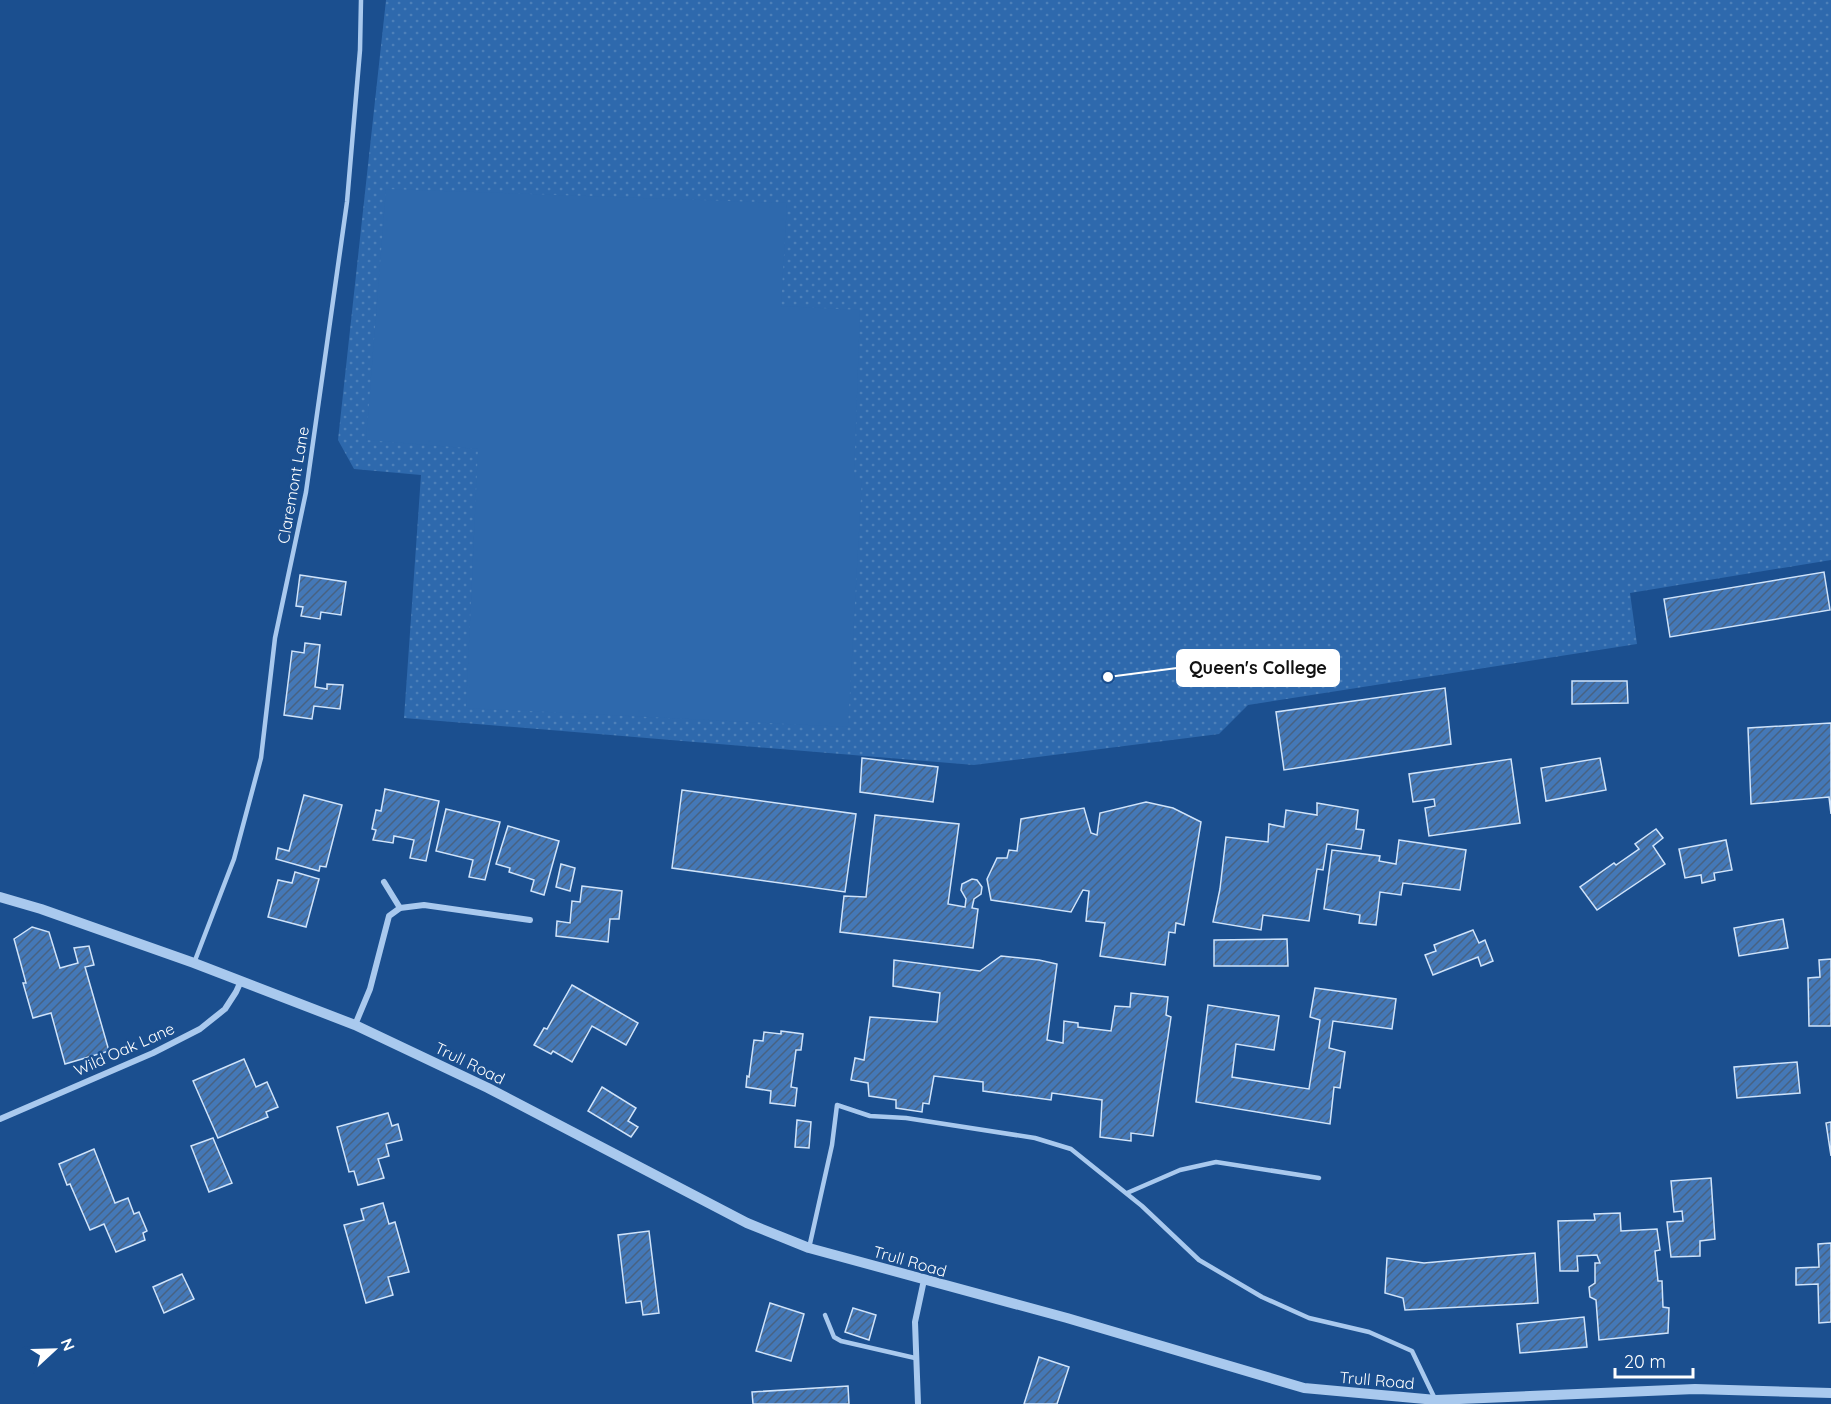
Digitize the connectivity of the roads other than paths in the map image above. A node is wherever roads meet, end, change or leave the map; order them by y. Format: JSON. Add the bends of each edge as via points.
{"nodes":[{"id":1,"x":361,"y":0,"type":"edge"},
{"id":2,"x":384,"y":882,"type":"dead end"},
{"id":3,"x":0,"y":897,"type":"edge"},
{"id":4,"x":400,"y":908,"type":"junction"},
{"id":5,"x":530,"y":920,"type":"dead end"},
{"id":6,"x":195,"y":963,"type":"junction"},
{"id":7,"x":241,"y":981,"type":"junction"},
{"id":8,"x":355,"y":1025,"type":"junction"},
{"id":9,"x":0,"y":1119,"type":"edge"},
{"id":10,"x":1319,"y":1178,"type":"dead end"},
{"id":11,"x":1127,"y":1193,"type":"junction"},
{"id":12,"x":809,"y":1248,"type":"junction"},
{"id":13,"x":924,"y":1280,"type":"junction"},
{"id":14,"x":825,"y":1315,"type":"dead end"},
{"id":15,"x":915,"y":1358,"type":"junction"},
{"id":16,"x":1831,"y":1393,"type":"edge"},
{"id":17,"x":1436,"y":1402,"type":"edge"},
{"id":18,"x":918,"y":1404,"type":"edge"}],
"edges":[{"from":1,"to":6,"type":"lane","name":"Claremont Lane","via":[[347,202],[306,492],[275,638],[261,758],[234,860]]},
{"from":2,"to":4,"type":"street"},
{"from":3,"to":6,"type":"street","name":"Trull Road"},
{"from":4,"to":5,"type":"street","via":[[424,905]]},
{"from":4,"to":8,"type":"street","via":[[389,916],[370,989]]},
{"from":6,"to":7,"type":"street","name":"Trull Road"},
{"from":7,"to":8,"type":"street","name":"Trull Road"},
{"from":7,"to":9,"type":"street","name":"Wild Oak Lane","via":[[225,1009],[200,1029]]},
{"from":8,"to":12,"type":"street","name":"Trull Road","via":[[488,1088],[747,1223]]},
{"from":10,"to":11,"type":"lane","via":[[1216,1162],[1180,1170]]},
{"from":11,"to":12,"type":"lane","via":[[1071,1149],[1035,1138],[870,1116],[837,1105]]},
{"from":11,"to":17,"type":"lane","via":[[1199,1260],[1262,1297],[1310,1318],[1369,1332],[1412,1351]]},
{"from":12,"to":13,"type":"street","name":"Trull Road"},
{"from":13,"to":15,"type":"street","via":[[915,1322]]},
{"from":13,"to":17,"type":"street","name":"Trull Road","via":[[1304,1388]]},
{"from":14,"to":15,"type":"lane","via":[[834,1337],[841,1341]]},
{"from":15,"to":18,"type":"street"},
{"from":16,"to":17,"type":"street","name":"Trull Road","via":[[1695,1389]]}]}
